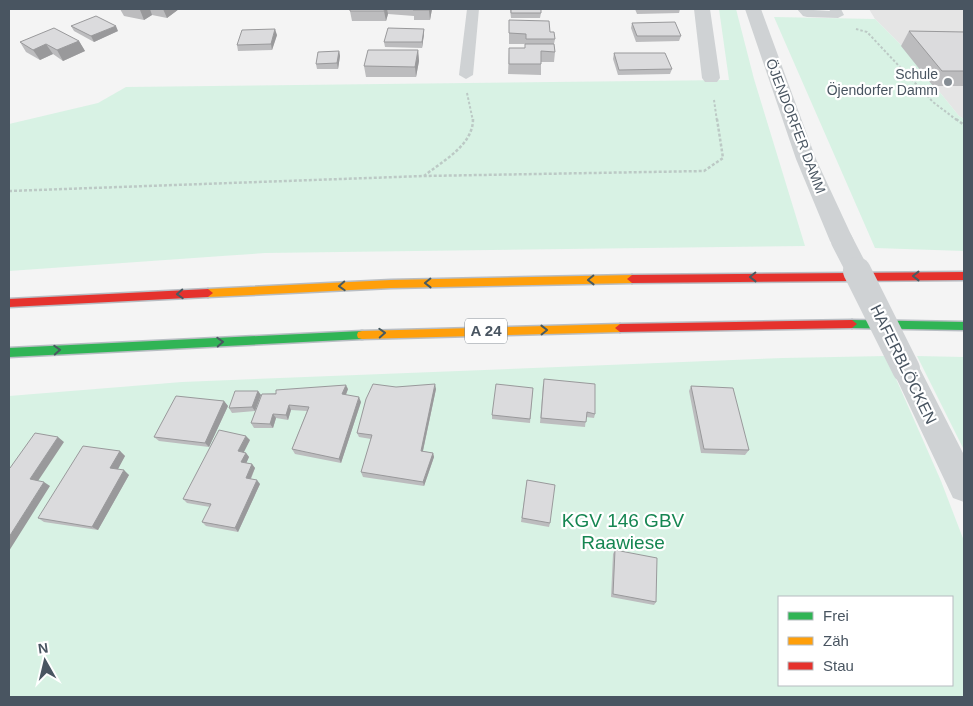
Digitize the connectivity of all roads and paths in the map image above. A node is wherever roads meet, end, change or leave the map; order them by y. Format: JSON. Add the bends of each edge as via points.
{"nodes":[{"id":1,"x":473,"y":9,"type":"edge"},
{"id":2,"x":702,"y":9,"type":"edge"},
{"id":3,"x":753,"y":9,"type":"edge"},
{"id":4,"x":803,"y":9,"type":"edge"},
{"id":5,"x":835,"y":9,"type":"edge"},
{"id":6,"x":849,"y":29,"type":"dead end"},
{"id":7,"x":466,"y":75,"type":"joint"},
{"id":8,"x":711,"y":78,"type":"joint"},
{"id":9,"x":964,"y":125,"type":"edge"},
{"id":10,"x":424,"y":176,"type":"junction"},
{"id":11,"x":9,"y":191,"type":"edge"},
{"id":12,"x":842,"y":241,"type":"joint"},
{"id":13,"x":964,"y":276,"type":"edge"},
{"id":14,"x":9,"y":303,"type":"edge"},
{"id":15,"x":964,"y":326,"type":"edge"},
{"id":16,"x":9,"y":353,"type":"edge"},
{"id":17,"x":964,"y":487,"type":"edge"}],
"edges":[{"from":1,"to":7,"type":"lane"},
{"from":2,"to":8,"type":"street"},
{"from":3,"to":12,"type":"street","name":"ÖJENDORFER DAMM","via":[[806,159]]},
{"from":4,"to":5,"type":"lane","via":[[806,14],[838,15]]},
{"from":6,"to":9,"type":"path","via":[[867,32],[933,102]]},
{"from":7,"to":10,"type":"path","via":[[467,103],[474,120],[472,133]]},
{"from":8,"to":10,"type":"path","via":[[723,158],[704,170]]},
{"from":10,"to":11,"type":"path"},
{"from":12,"to":17,"type":"street","name":"HAFERBLÖCKEN","bridge":true},
{"from":13,"to":14,"type":"highway","one_way":true,"via":[[784,276],[391,284]]},
{"from":16,"to":15,"type":"highway","number":"A 24","one_way":true,"via":[[392,333],[816,324]]}]}
